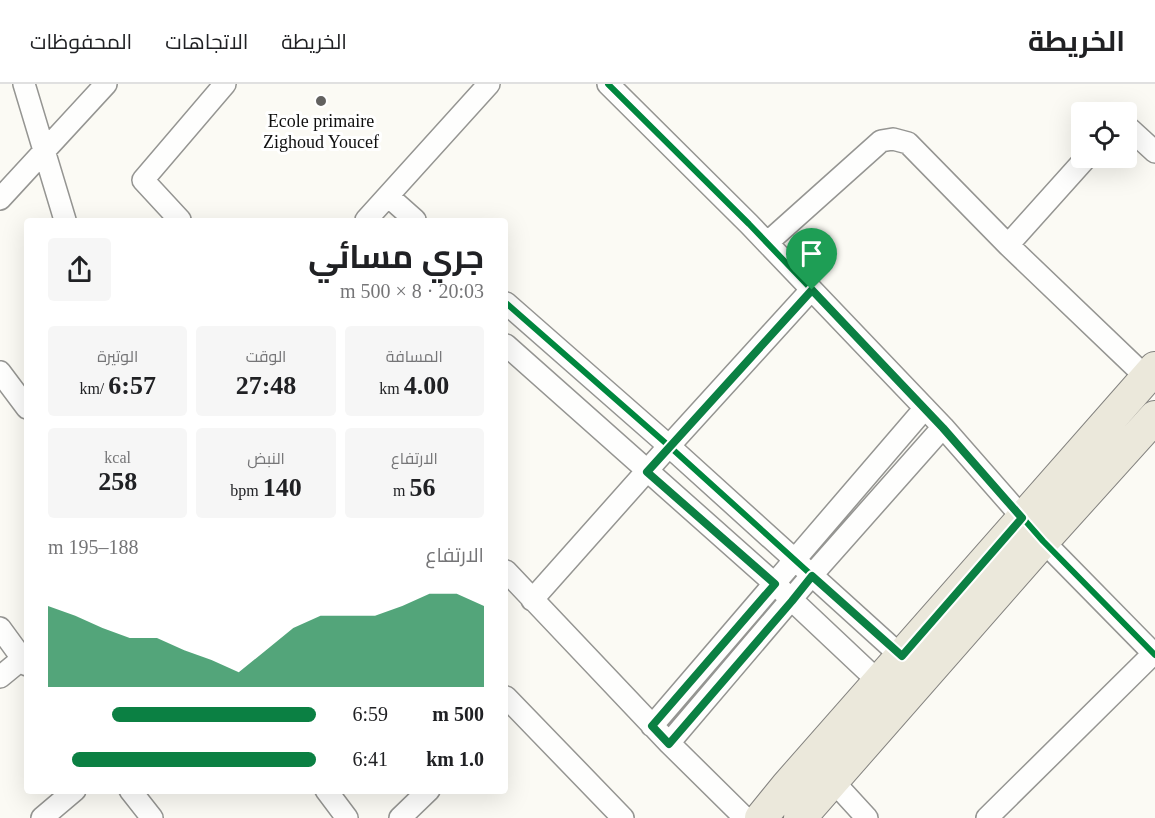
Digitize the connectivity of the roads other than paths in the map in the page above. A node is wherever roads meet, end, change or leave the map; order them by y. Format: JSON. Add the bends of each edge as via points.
{"nodes":[{"id":1,"x":24,"y":84,"type":"edge"},
{"id":2,"x":106,"y":84,"type":"edge"},
{"id":3,"x":225,"y":84,"type":"edge"},
{"id":4,"x":489,"y":84,"type":"edge"},
{"id":5,"x":608,"y":84,"type":"edge"},
{"id":6,"x":1137,"y":136,"type":"edge"},
{"id":7,"x":44,"y":150,"type":"junction"},
{"id":8,"x":1155,"y":152,"type":"edge"},
{"id":9,"x":1077,"y":168,"type":"edge"},
{"id":10,"x":388,"y":196,"type":"junction"},
{"id":11,"x":0,"y":199,"type":"edge"},
{"id":12,"x":64,"y":218,"type":"edge"},
{"id":13,"x":178,"y":218,"type":"edge"},
{"id":14,"x":369,"y":218,"type":"edge"},
{"id":15,"x":413,"y":218,"type":"edge"},
{"id":16,"x":767,"y":243,"type":"junction"},
{"id":17,"x":1008,"y":245,"type":"junction"},
{"id":18,"x":812,"y":290,"type":"junction"},
{"id":19,"x":508,"y":305,"type":"edge"},
{"id":20,"x":508,"y":347,"type":"edge"},
{"id":21,"x":0,"y":372,"type":"edge"},
{"id":22,"x":1151,"y":373,"type":"edge"},
{"id":23,"x":24,"y":404,"type":"edge"},
{"id":24,"x":925,"y":408,"type":"junction"},
{"id":25,"x":1155,"y":417,"type":"edge"},
{"id":26,"x":943,"y":428,"type":"junction"},
{"id":27,"x":669,"y":446,"type":"junction"},
{"id":28,"x":647,"y":472,"type":"junction"},
{"id":29,"x":1022,"y":518,"type":"junction"},
{"id":30,"x":1043,"y":541,"type":"junction"},
{"id":31,"x":795,"y":561,"type":"junction"},
{"id":32,"x":508,"y":574,"type":"edge"},
{"id":33,"x":812,"y":576,"type":"junction"},
{"id":34,"x":775,"y":584,"type":"junction"},
{"id":35,"x":532,"y":600,"type":"junction"},
{"id":36,"x":792,"y":601,"type":"junction"},
{"id":37,"x":0,"y":628,"type":"edge"},
{"id":38,"x":1154,"y":653,"type":"edge"},
{"id":39,"x":902,"y":656,"type":"junction"},
{"id":40,"x":24,"y":661,"type":"edge"},
{"id":41,"x":24,"y":663,"type":"edge"},
{"id":42,"x":0,"y":677,"type":"edge"},
{"id":43,"x":879,"y":682,"type":"junction"},
{"id":44,"x":509,"y":707,"type":"edge"},
{"id":45,"x":652,"y":726,"type":"junction"},
{"id":46,"x":669,"y":744,"type":"junction"},
{"id":47,"x":833,"y":781,"type":"junction"},
{"id":48,"x":70,"y":794,"type":"edge"},
{"id":49,"x":133,"y":794,"type":"edge"},
{"id":50,"x":329,"y":794,"type":"edge"},
{"id":51,"x":425,"y":794,"type":"edge"},
{"id":52,"x":616,"y":816,"type":"edge"},
{"id":53,"x":42,"y":818,"type":"edge"},
{"id":54,"x":152,"y":818,"type":"edge"},
{"id":55,"x":347,"y":818,"type":"edge"},
{"id":56,"x":400,"y":818,"type":"edge"},
{"id":57,"x":745,"y":818,"type":"edge"},
{"id":58,"x":761,"y":818,"type":"edge"},
{"id":59,"x":800,"y":818,"type":"edge"},
{"id":60,"x":867,"y":818,"type":"edge"},
{"id":61,"x":987,"y":818,"type":"edge"}],
"edges":[{"from":1,"to":7,"type":"street"},
{"from":2,"to":7,"type":"street"},
{"from":3,"to":13,"type":"street","via":[[142,180]]},
{"from":4,"to":10,"type":"street"},
{"from":5,"to":16,"type":"street"},
{"from":6,"to":8,"type":"street"},
{"from":7,"to":11,"type":"street"},
{"from":7,"to":12,"type":"street"},
{"from":9,"to":17,"type":"street"},
{"from":10,"to":14,"type":"street"},
{"from":10,"to":15,"type":"street"},
{"from":16,"to":17,"type":"street","via":[[881,141],[893,139],[908,143]]},
{"from":16,"to":18,"type":"street"},
{"from":17,"to":22,"type":"street"},
{"from":18,"to":24,"type":"street"},
{"from":18,"to":27,"type":"street"},
{"from":19,"to":27,"type":"street"},
{"from":20,"to":28,"type":"street"},
{"from":21,"to":23,"type":"street"},
{"from":22,"to":29,"type":"main road"},
{"from":24,"to":26,"type":"street"},
{"from":24,"to":31,"type":"street"},
{"from":25,"to":30,"type":"main road"},
{"from":26,"to":29,"type":"street"},
{"from":26,"to":33,"type":"street"},
{"from":27,"to":28,"type":"street"},
{"from":27,"to":31,"type":"street"},
{"from":28,"to":34,"type":"street"},
{"from":28,"to":35,"type":"street"},
{"from":29,"to":30,"type":"street"},
{"from":29,"to":39,"type":"main road"},
{"from":30,"to":38,"type":"street"},
{"from":30,"to":47,"type":"main road"},
{"from":31,"to":33,"type":"street"},
{"from":31,"to":34,"type":"street"},
{"from":32,"to":35,"type":"street"},
{"from":33,"to":36,"type":"street"},
{"from":33,"to":39,"type":"street"},
{"from":34,"to":36,"type":"street"},
{"from":34,"to":45,"type":"street"},
{"from":35,"to":45,"type":"street"},
{"from":36,"to":43,"type":"street"},
{"from":36,"to":46,"type":"street"},
{"from":37,"to":40,"type":"street"},
{"from":38,"to":61,"type":"street"},
{"from":39,"to":43,"type":"main road"},
{"from":41,"to":42,"type":"street"},
{"from":43,"to":58,"type":"main road"},
{"from":44,"to":52,"type":"street"},
{"from":45,"to":46,"type":"street"},
{"from":46,"to":57,"type":"street"},
{"from":47,"to":59,"type":"main road"},
{"from":47,"to":60,"type":"street"},
{"from":48,"to":53,"type":"street"},
{"from":49,"to":54,"type":"street"},
{"from":50,"to":55,"type":"street"},
{"from":51,"to":56,"type":"street"}]}
